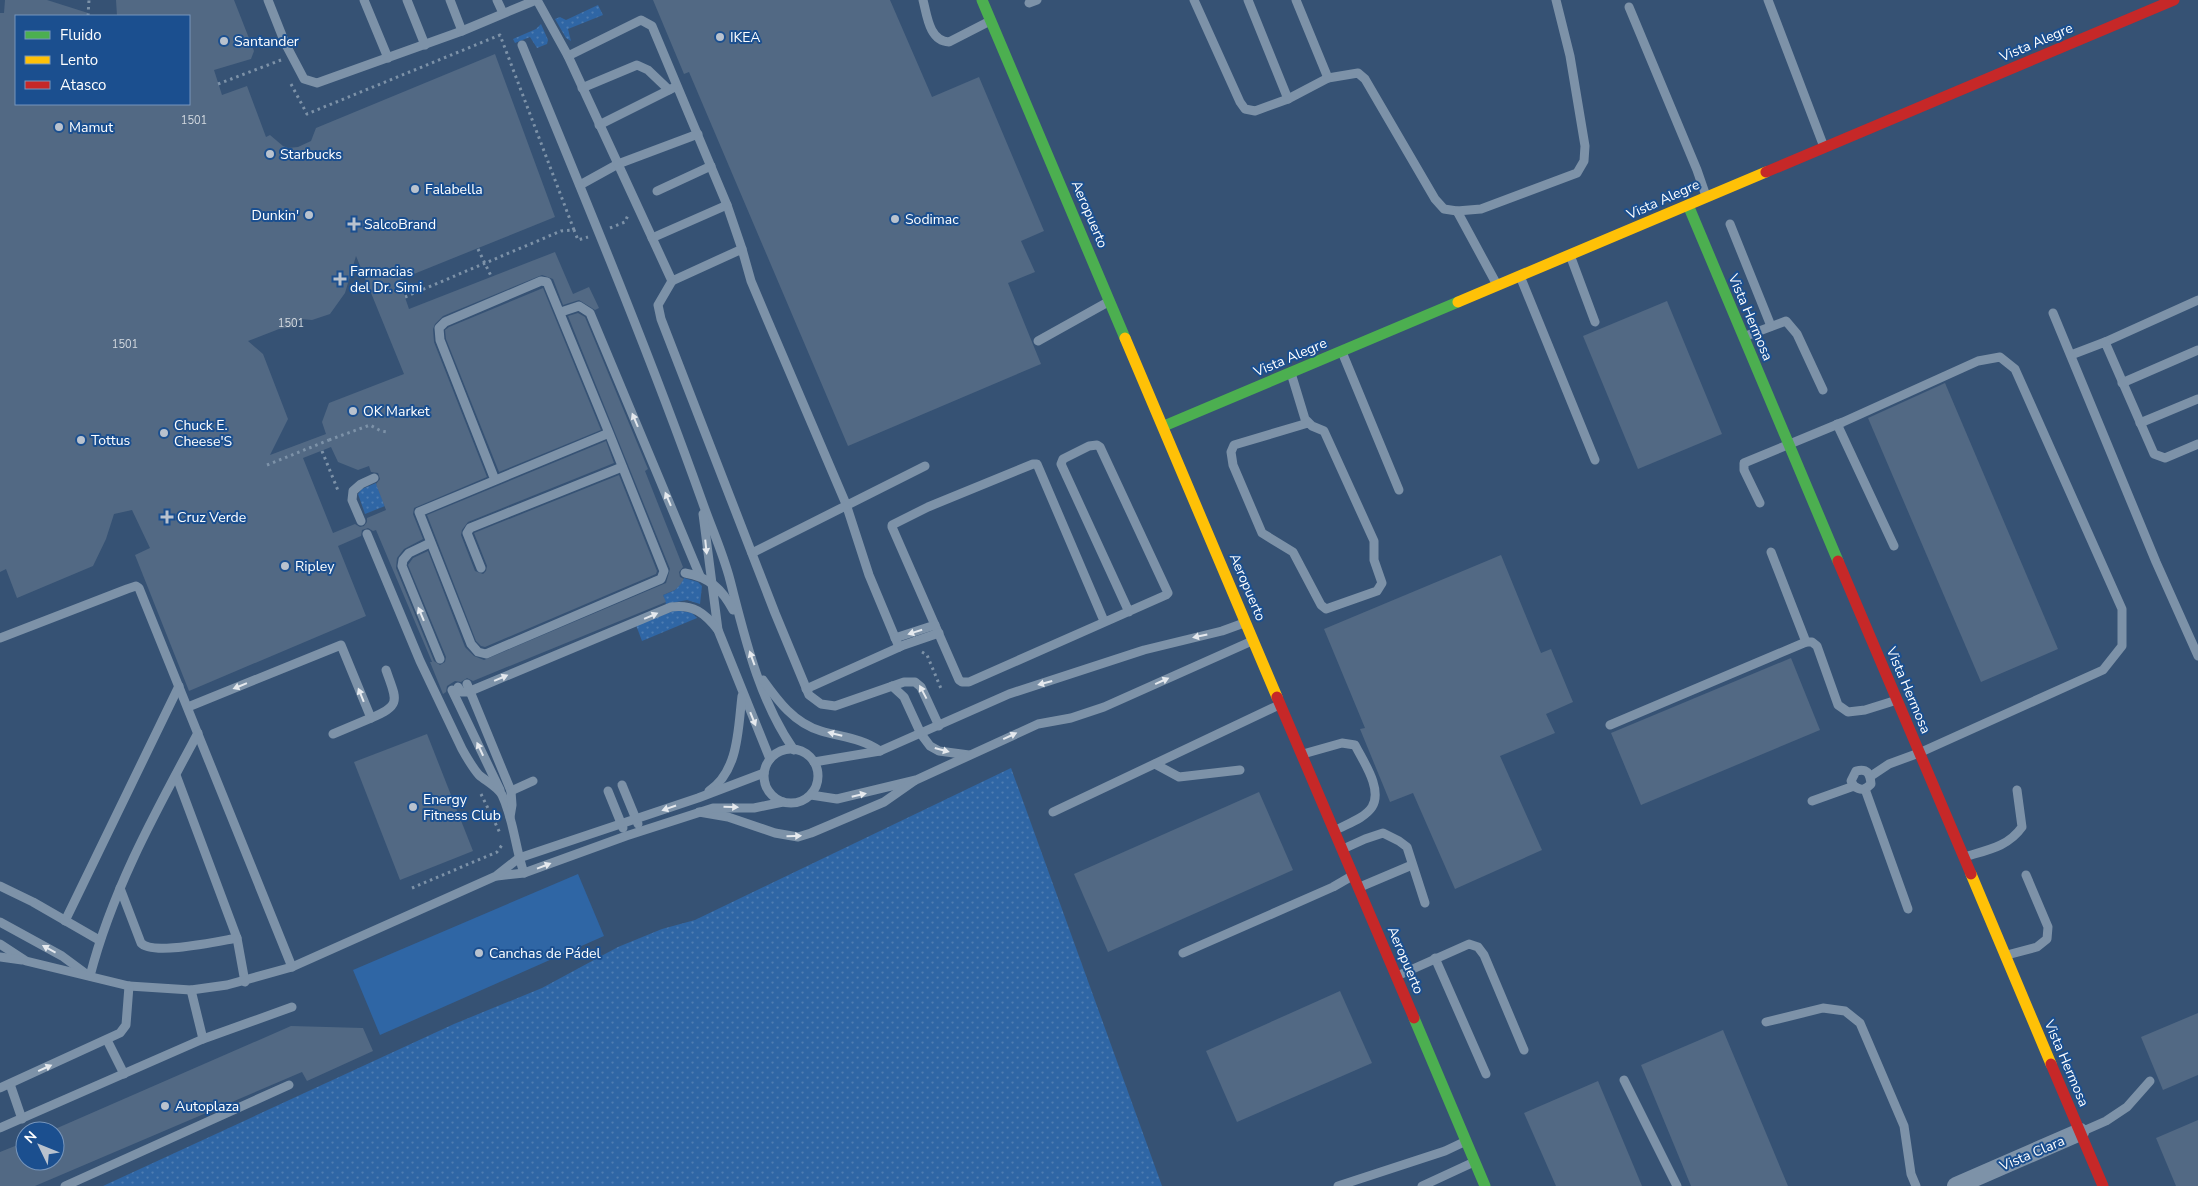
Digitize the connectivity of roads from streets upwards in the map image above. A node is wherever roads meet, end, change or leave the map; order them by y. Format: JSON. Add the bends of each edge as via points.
{"nodes":[{"id":1,"x":982,"y":0,"type":"edge"},
{"id":2,"x":2174,"y":0,"type":"edge"},
{"id":3,"x":1688,"y":205,"type":"junction"},
{"id":4,"x":1164,"y":426,"type":"junction"},
{"id":5,"x":2080,"y":1132,"type":"junction"},
{"id":6,"x":1485,"y":1186,"type":"edge"},
{"id":7,"x":1956,"y":1186,"type":"edge"},
{"id":8,"x":2103,"y":1186,"type":"edge"}],
"edges":[{"from":1,"to":4,"type":"street","name":"Aeropuerto"},
{"from":2,"to":3,"type":"street","name":"Vista Alegre"},
{"from":3,"to":4,"type":"street","name":"Vista Alegre"},
{"from":3,"to":5,"type":"street","name":"Vista Hermosa"},
{"from":4,"to":6,"type":"street","name":"Aeropuerto"},
{"from":5,"to":7,"type":"street","name":"Vista Clara"},
{"from":5,"to":8,"type":"street","name":"Vista Hermosa"}]}
